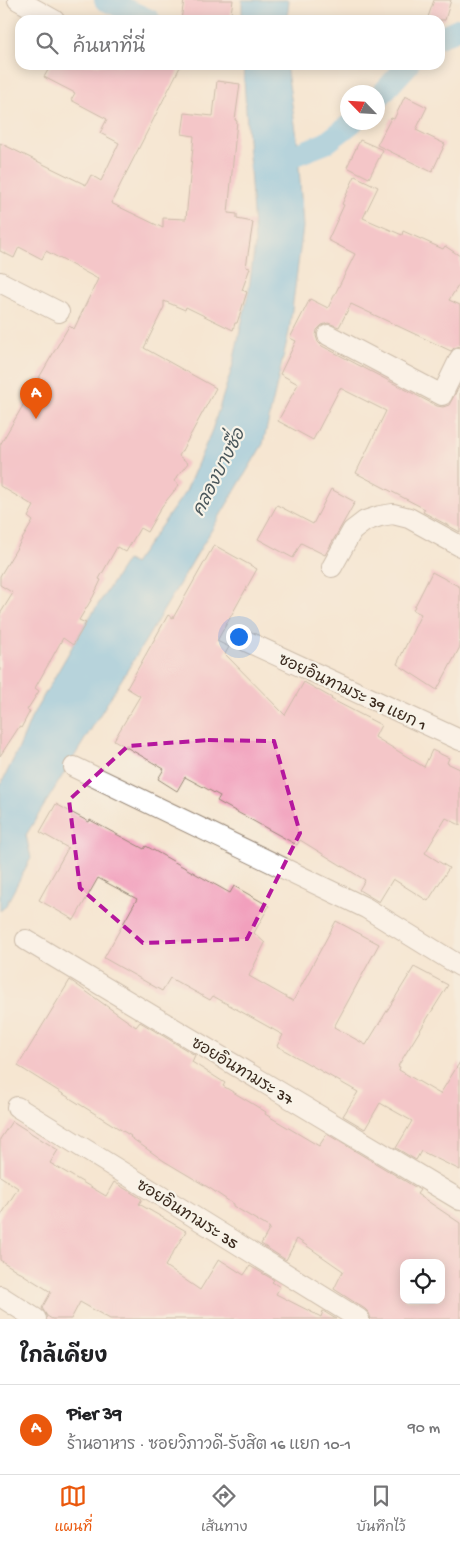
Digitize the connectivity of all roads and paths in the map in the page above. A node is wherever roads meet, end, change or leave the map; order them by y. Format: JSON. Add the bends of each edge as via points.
{"nodes":[{"id":1,"x":18,"y":0,"type":"edge"},
{"id":2,"x":45,"y":15,"type":"edge"},
{"id":3,"x":0,"y":282,"type":"edge"},
{"id":4,"x":59,"y":312,"type":"dead end"},
{"id":5,"x":328,"y":335,"type":"dead end"},
{"id":6,"x":460,"y":358,"type":"edge"},
{"id":7,"x":460,"y":546,"type":"edge"},
{"id":8,"x":332,"y":567,"type":"dead end"},
{"id":9,"x":246,"y":641,"type":"dead end"},
{"id":10,"x":460,"y":740,"type":"edge"},
{"id":11,"x":74,"y":767,"type":"dead end"},
{"id":12,"x":26,"y":940,"type":"dead end"},
{"id":13,"x":460,"y":966,"type":"edge"},
{"id":14,"x":17,"y":1107,"type":"dead end"},
{"id":15,"x":460,"y":1200,"type":"edge"},
{"id":16,"x":0,"y":1296,"type":"edge"},
{"id":17,"x":36,"y":1319,"type":"edge"},
{"id":18,"x":359,"y":1319,"type":"edge"}],
"edges":[{"from":1,"to":2,"type":"street"},
{"from":3,"to":4,"type":"street"},
{"from":5,"to":6,"type":"street","via":[[442,395]]},
{"from":7,"to":8,"type":"street","via":[[409,518],[393,514],[380,516],[352,531]]},
{"from":9,"to":10,"type":"street","name":"ซอยอินทามระ 39 แยก 1"},
{"from":11,"to":13,"type":"street","via":[[366,908]]},
{"from":12,"to":15,"type":"street","name":"ซอยอินทามระ 37"},
{"from":14,"to":18,"type":"street","name":"ซอยอินทามระ 35"},
{"from":16,"to":17,"type":"street"}]}
